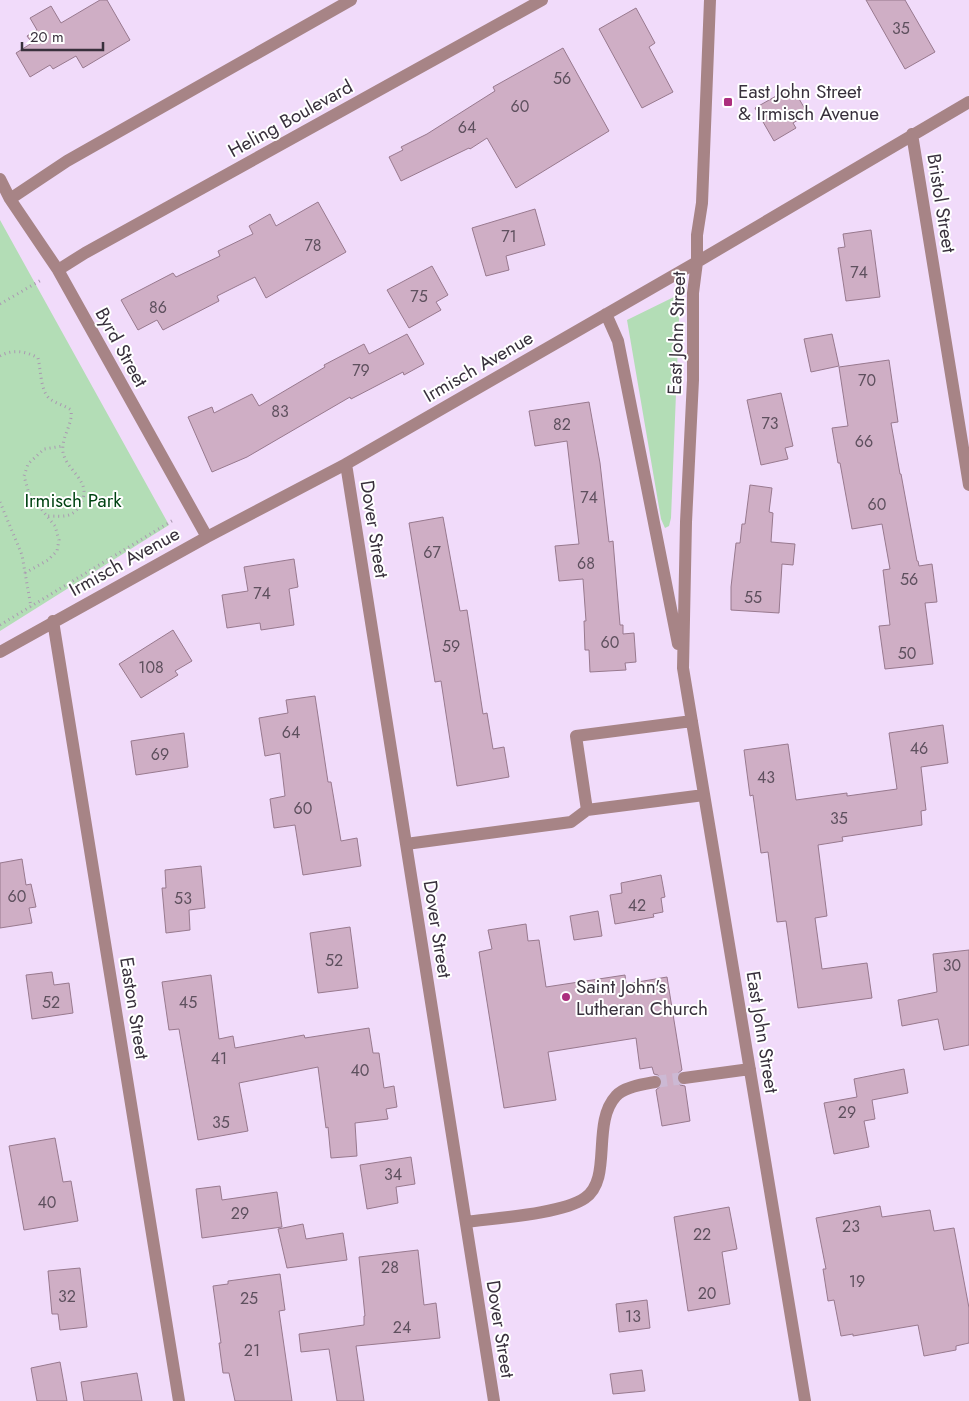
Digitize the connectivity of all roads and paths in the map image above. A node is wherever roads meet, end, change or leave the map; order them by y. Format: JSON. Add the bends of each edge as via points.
{"nodes":[{"id":1,"x":351,"y":0,"type":"edge"},
{"id":2,"x":542,"y":0,"type":"edge"},
{"id":3,"x":710,"y":0,"type":"edge"},
{"id":4,"x":969,"y":102,"type":"edge"},
{"id":5,"x":912,"y":134,"type":"junction"},
{"id":6,"x":0,"y":179,"type":"edge"},
{"id":7,"x":10,"y":199,"type":"junction"},
{"id":8,"x":697,"y":262,"type":"junction"},
{"id":9,"x":58,"y":270,"type":"junction"},
{"id":10,"x":0,"y":304,"type":"edge"},
{"id":11,"x":606,"y":314,"type":"junction"},
{"id":12,"x":0,"y":356,"type":"edge"},
{"id":13,"x":63,"y":446,"type":"junction"},
{"id":14,"x":346,"y":464,"type":"junction"},
{"id":15,"x":969,"y":485,"type":"edge"},
{"id":16,"x":0,"y":502,"type":"edge"},
{"id":17,"x":191,"y":509,"type":"junction"},
{"id":18,"x":48,"y":516,"type":"junction"},
{"id":19,"x":207,"y":537,"type":"junction"},
{"id":20,"x":25,"y":573,"type":"junction"},
{"id":21,"x":32,"y":607,"type":"junction"},
{"id":22,"x":53,"y":622,"type":"junction"},
{"id":23,"x":0,"y":625,"type":"edge"},
{"id":24,"x":0,"y":652,"type":"edge"},
{"id":25,"x":683,"y":668,"type":"junction"},
{"id":26,"x":692,"y":721,"type":"junction"},
{"id":27,"x":704,"y":795,"type":"junction"},
{"id":28,"x":587,"y":810,"type":"junction"},
{"id":29,"x":406,"y":844,"type":"junction"},
{"id":30,"x":750,"y":1069,"type":"junction"},
{"id":31,"x":684,"y":1078,"type":"tunnel mouth"},
{"id":32,"x":655,"y":1082,"type":"tunnel mouth"},
{"id":33,"x":466,"y":1222,"type":"junction"},
{"id":34,"x":179,"y":1401,"type":"edge"},
{"id":35,"x":494,"y":1401,"type":"edge"},
{"id":36,"x":805,"y":1401,"type":"edge"}],
"edges":[{"from":1,"to":7,"type":"street","via":[[68,161]]},
{"from":2,"to":9,"type":"street","name":"Heling Boulevard"},
{"from":3,"to":8,"type":"street","name":"East John Street"},
{"from":4,"to":5,"type":"street","name":"Irmisch Avenue"},
{"from":5,"to":8,"type":"street","name":"Irmisch Avenue"},
{"from":5,"to":15,"type":"street","name":"Bristol Street"},
{"from":6,"to":7,"type":"street","name":"Byrd Street"},
{"from":7,"to":9,"type":"street","name":"Byrd Street"},
{"from":8,"to":11,"type":"street","name":"Irmisch Avenue"},
{"from":8,"to":25,"type":"street","name":"East John Street","via":[[693,293]]},
{"from":9,"to":10,"type":"path"},
{"from":9,"to":17,"type":"street","name":"Byrd Street"},
{"from":11,"to":14,"type":"street","name":"Irmisch Avenue"},
{"from":11,"to":25,"type":"street","name":"East John Street","via":[[618,341]]},
{"from":12,"to":13,"type":"path","via":[[17,351],[29,352],[38,358],[46,395],[71,410]]},
{"from":13,"to":18,"type":"path","via":[[44,449],[28,464],[24,476],[29,494]]},
{"from":13,"to":18,"type":"path","via":[[68,465],[84,488],[83,500],[70,515]]},
{"from":14,"to":19,"type":"street","name":"Irmisch Avenue"},
{"from":14,"to":29,"type":"street","name":"Dover Street"},
{"from":16,"to":20,"type":"path","via":[[22,555]]},
{"from":17,"to":19,"type":"street","name":"Byrd Street"},
{"from":17,"to":21,"type":"path"},
{"from":18,"to":20,"type":"path","via":[[59,540],[57,551]]},
{"from":19,"to":22,"type":"street","name":"Irmisch Avenue"},
{"from":20,"to":21,"type":"path"},
{"from":21,"to":23,"type":"path"},
{"from":22,"to":24,"type":"street","name":"Irmisch Avenue"},
{"from":22,"to":34,"type":"street","name":"Easton Street"},
{"from":25,"to":26,"type":"street","name":"East John Street"},
{"from":26,"to":27,"type":"street","name":"East John Street"},
{"from":26,"to":28,"type":"street","via":[[576,736]]},
{"from":27,"to":28,"type":"street"},
{"from":27,"to":30,"type":"street","name":"East John Street"},
{"from":28,"to":29,"type":"street","via":[[571,822]]},
{"from":29,"to":33,"type":"street","name":"Dover Street"},
{"from":30,"to":31,"type":"street"},
{"from":30,"to":36,"type":"street","name":"East John Street"},
{"from":32,"to":33,"type":"street","via":[[637,1085],[617,1094],[606,1112],[598,1180],[585,1198],[558,1209]]},
{"from":33,"to":35,"type":"street","name":"Dover Street"}]}
